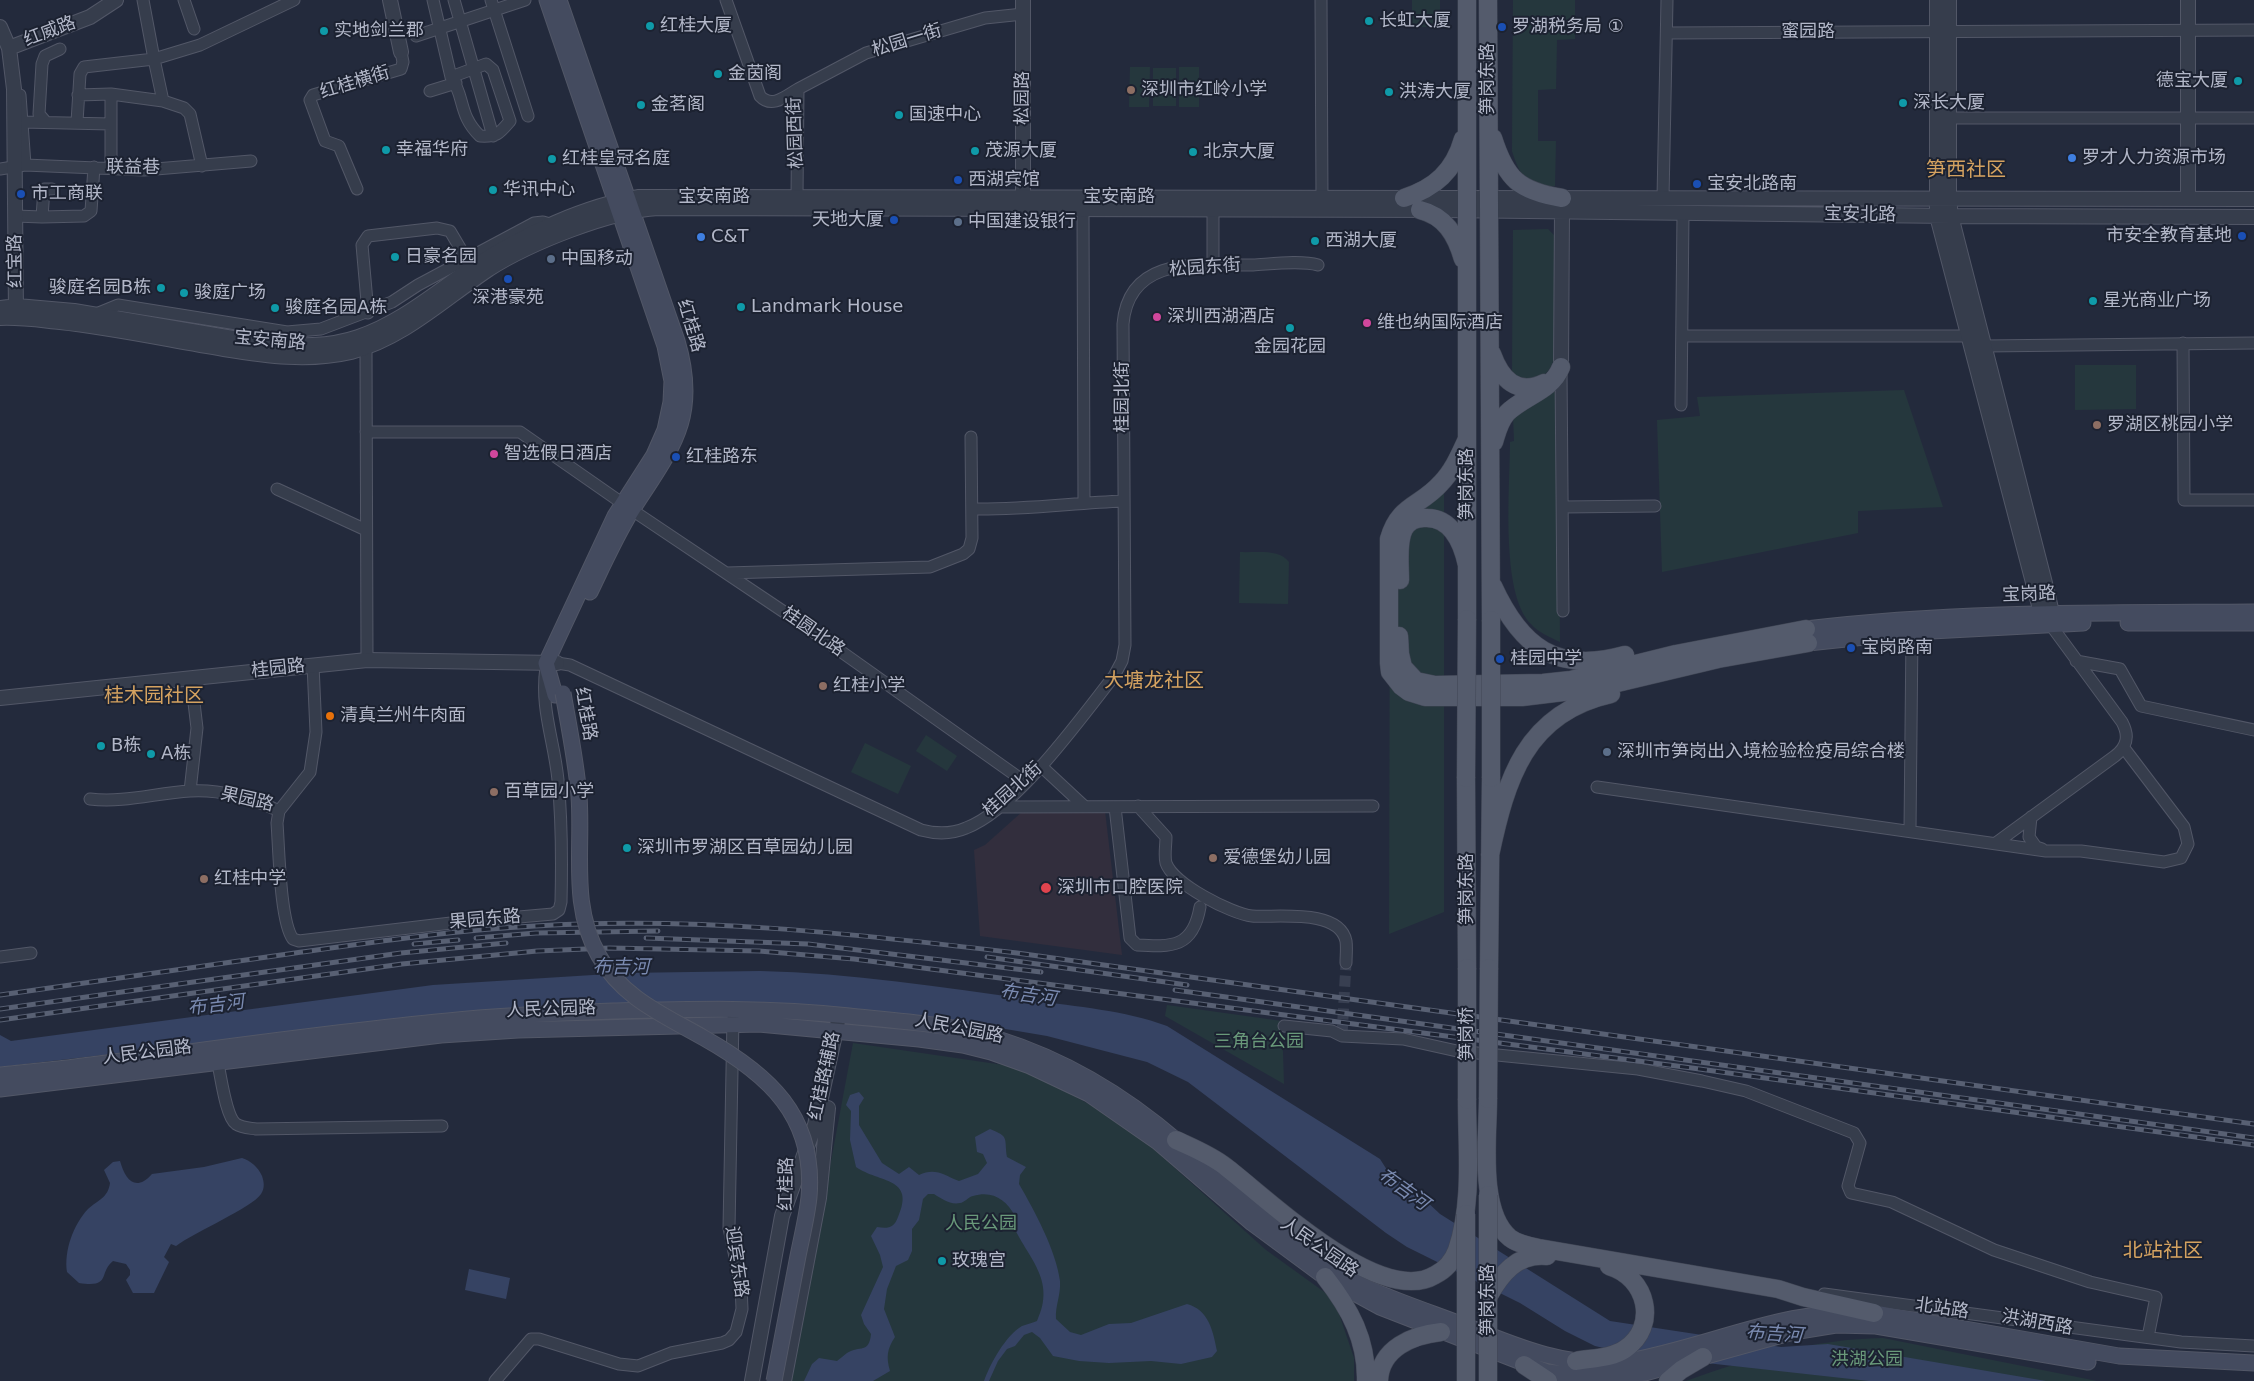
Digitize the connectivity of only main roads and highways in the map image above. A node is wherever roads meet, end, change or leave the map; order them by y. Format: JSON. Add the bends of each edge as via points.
{"nodes":[{"id":1,"x":547,"y":0,"type":"edge"},
{"id":2,"x":559,"y":0,"type":"edge"},
{"id":3,"x":1467,"y":0,"type":"edge"},
{"id":4,"x":1488,"y":0,"type":"edge"},
{"id":5,"x":1467,"y":124,"type":"junction"},
{"id":6,"x":1488,"y":125,"type":"junction"},
{"id":7,"x":1404,"y":198,"type":"road end"},
{"id":8,"x":1562,"y":204,"type":"road end"},
{"id":9,"x":623,"y":206,"type":"junction"},
{"id":10,"x":1420,"y":210,"type":"road end"},
{"id":11,"x":1466,"y":268,"type":"junction"},
{"id":12,"x":1490,"y":347,"type":"junction"},
{"id":13,"x":1467,"y":439,"type":"junction"},
{"id":14,"x":1490,"y":456,"type":"junction"},
{"id":15,"x":1467,"y":565,"type":"junction"},
{"id":16,"x":1491,"y":581,"type":"junction"},
{"id":17,"x":2254,"y":612,"type":"edge"},
{"id":18,"x":2047,"y":617,"type":"junction"},
{"id":19,"x":2254,"y":623,"type":"edge"},
{"id":20,"x":1807,"y":636,"type":"junction"},
{"id":21,"x":559,"y":694,"type":"junction"},
{"id":22,"x":1490,"y":856,"type":"junction"},
{"id":23,"x":1467,"y":968,"type":"joint"},
{"id":24,"x":1488,"y":968,"type":"joint"},
{"id":25,"x":733,"y":1016,"type":"junction"},
{"id":26,"x":0,"y":1075,"type":"edge"},
{"id":27,"x":0,"y":1089,"type":"edge"},
{"id":28,"x":1488,"y":1099,"type":"joint"},
{"id":29,"x":1467,"y":1100,"type":"joint"},
{"id":30,"x":1176,"y":1140,"type":"junction"},
{"id":31,"x":1488,"y":1195,"type":"junction"},
{"id":32,"x":1466,"y":1214,"type":"junction"},
{"id":33,"x":1582,"y":1259,"type":"junction"},
{"id":34,"x":1325,"y":1278,"type":"junction"},
{"id":35,"x":1488,"y":1297,"type":"junction"},
{"id":36,"x":1874,"y":1313,"type":"junction"},
{"id":37,"x":1816,"y":1320,"type":"junction"},
{"id":38,"x":1441,"y":1332,"type":"junction"},
{"id":39,"x":1508,"y":1351,"type":"junction"},
{"id":40,"x":1703,"y":1357,"type":"junction"},
{"id":41,"x":1576,"y":1361,"type":"junction"},
{"id":42,"x":2254,"y":1363,"type":"edge"},
{"id":43,"x":1524,"y":1365,"type":"junction"},
{"id":44,"x":2254,"y":1374,"type":"edge"},
{"id":45,"x":765,"y":1381,"type":"edge"},
{"id":46,"x":774,"y":1381,"type":"edge"},
{"id":47,"x":1366,"y":1381,"type":"edge"},
{"id":48,"x":1379,"y":1381,"type":"edge"},
{"id":49,"x":1466,"y":1381,"type":"edge"},
{"id":50,"x":1488,"y":1381,"type":"edge"},
{"id":51,"x":1548,"y":1381,"type":"edge"},
{"id":52,"x":1668,"y":1381,"type":"edge"}],
"edges":[{"from":1,"to":9,"type":"main road","name":"红桂路"},
{"from":2,"to":9,"type":"main road","name":"红桂路"},
{"from":3,"to":5,"type":"main road","name":"笋岗东路"},
{"from":4,"to":6,"type":"main road","name":"笋岗东路"},
{"from":5,"to":7,"type":"main road","via":[[1459,153],[1449,170],[1428,188]]},
{"from":5,"to":11,"type":"main road","name":"笋岗东路"},
{"from":6,"to":8,"type":"main road","via":[[1502,162],[1513,180]]},
{"from":6,"to":12,"type":"main road","name":"笋岗东路"},
{"from":9,"to":21,"type":"main road","name":"红桂路","via":[[665,346],[672,382],[671,402],[665,430],[654,455],[552,663]]},
{"from":10,"to":11,"type":"main road","via":[[1435,215],[1446,224],[1457,242]]},
{"from":11,"to":13,"type":"main road","name":"笋岗东路"},
{"from":12,"to":14,"type":"main road","name":"笋岗东路"},
{"from":12,"to":14,"type":"main road","via":[[1502,376],[1519,388],[1539,385],[1561,367],[1552,382],[1507,414],[1499,426]]},
{"from":13,"to":15,"type":"main road","name":"笋岗东路"},
{"from":13,"to":20,"type":"main road","via":[[1445,479],[1401,513],[1389,538],[1389,663],[1394,680],[1409,692],[1435,698],[1557,694],[1596,688]]},
{"from":14,"to":16,"type":"main road","name":"笋岗东路"},
{"from":15,"to":20,"type":"main road","via":[[1455,534],[1441,520],[1418,518],[1404,529],[1400,654],[1404,667],[1416,681],[1435,685],[1571,680],[1676,654]]},
{"from":15,"to":23,"type":"main road","name":"笋岗东路","bridge":true},
{"from":16,"to":20,"type":"main road","via":[[1510,621],[1520,633],[1534,645],[1566,660],[1603,660],[1673,643],[1764,629]]},
{"from":16,"to":22,"type":"main road","name":"笋岗东路","bridge":true},
{"from":17,"to":18,"type":"main road","name":"宝岗路"},
{"from":18,"to":19,"type":"main road","name":"宝岗路"},
{"from":18,"to":20,"type":"main road","name":"宝岗路","via":[[1912,632]]},
{"from":18,"to":20,"type":"main road","name":"宝岗路","via":[[1923,617]]},
{"from":20,"to":22,"type":"main road","via":[[1753,661],[1606,696],[1581,705],[1544,730],[1529,746],[1511,776]]},
{"from":21,"to":45,"type":"main road","name":"红桂路","via":[[569,782],[573,909],[588,955],[609,986],[636,1009],[722,1057],[758,1084],[776,1105],[793,1138],[800,1175],[799,1203]]},
{"from":21,"to":46,"type":"main road","name":"红桂路","bridge":true,"via":[[579,796],[582,909],[599,956],[616,980],[643,1004],[738,1057],[768,1081],[794,1117],[805,1144],[809,1196]]},
{"from":22,"to":24,"type":"main road","name":"笋岗东路"},
{"from":23,"to":29,"type":"main road","name":"笋岗桥","bridge":true},
{"from":24,"to":28,"type":"main road","name":"笋岗桥","bridge":true},
{"from":25,"to":26,"type":"main road","name":"人民公园路","via":[[595,1012],[450,1020]]},
{"from":25,"to":27,"type":"main road","name":"人民公园路","via":[[486,1032]]},
{"from":25,"to":30,"type":"main road","name":"人民公园路","via":[[840,1015],[965,1030],[1001,1040],[1036,1053],[1100,1085]]},
{"from":25,"to":34,"type":"main road","name":"人民公园路","via":[[963,1045],[1009,1058],[1068,1083],[1132,1122],[1252,1223]]},
{"from":28,"to":31,"type":"main road","name":"笋岗东路"},
{"from":29,"to":32,"type":"main road","name":"笋岗东路"},
{"from":30,"to":32,"type":"main road","bridge":true,"via":[[1224,1166],[1305,1231],[1352,1261],[1399,1282],[1420,1281],[1443,1271],[1454,1257]]},
{"from":30,"to":39,"type":"main road","name":"人民公园路","via":[[1262,1217],[1332,1270]]},
{"from":31,"to":33,"type":"main road","via":[[1499,1224],[1512,1239],[1527,1246]]},
{"from":31,"to":35,"type":"main road","name":"笋岗东路","bridge":true},
{"from":32,"to":49,"type":"main road","name":"笋岗东路","bridge":true},
{"from":33,"to":35,"type":"main road","via":[[1525,1257],[1505,1271]]},
{"from":33,"to":36,"type":"main road","via":[[1778,1289]]},
{"from":33,"to":41,"type":"main road","via":[[1628,1274],[1646,1308],[1643,1328],[1630,1346],[1613,1355]]},
{"from":34,"to":38,"type":"main road","name":"人民公园路","via":[[1360,1298]]},
{"from":34,"to":47,"type":"main road","via":[[1343,1300],[1358,1331]]},
{"from":35,"to":50,"type":"main road","name":"笋岗东路","bridge":true},
{"from":36,"to":37,"type":"main road","name":"洪湖西路","via":[[1837,1311]]},
{"from":36,"to":42,"type":"main road","name":"洪湖西路","via":[[2120,1356]]},
{"from":37,"to":40,"type":"main road","name":"人民公园路"},
{"from":37,"to":41,"type":"main road","name":"人民公园路","via":[[1642,1360],[1614,1364]]},
{"from":37,"to":44,"type":"main road","name":"洪湖西路","via":[[1836,1325],[1876,1326],[2114,1365]]},
{"from":38,"to":39,"type":"main road","name":"人民公园路"},
{"from":38,"to":48,"type":"main road","via":[[1420,1335],[1394,1349],[1384,1360]]},
{"from":39,"to":41,"type":"main road","name":"人民公园路"},
{"from":39,"to":43,"type":"main road","name":"人民公园路"},
{"from":40,"to":43,"type":"main road","name":"人民公园路","via":[[1645,1373],[1599,1378],[1554,1374]]},
{"from":40,"to":52,"type":"main road"},
{"from":43,"to":51,"type":"main road"}]}
